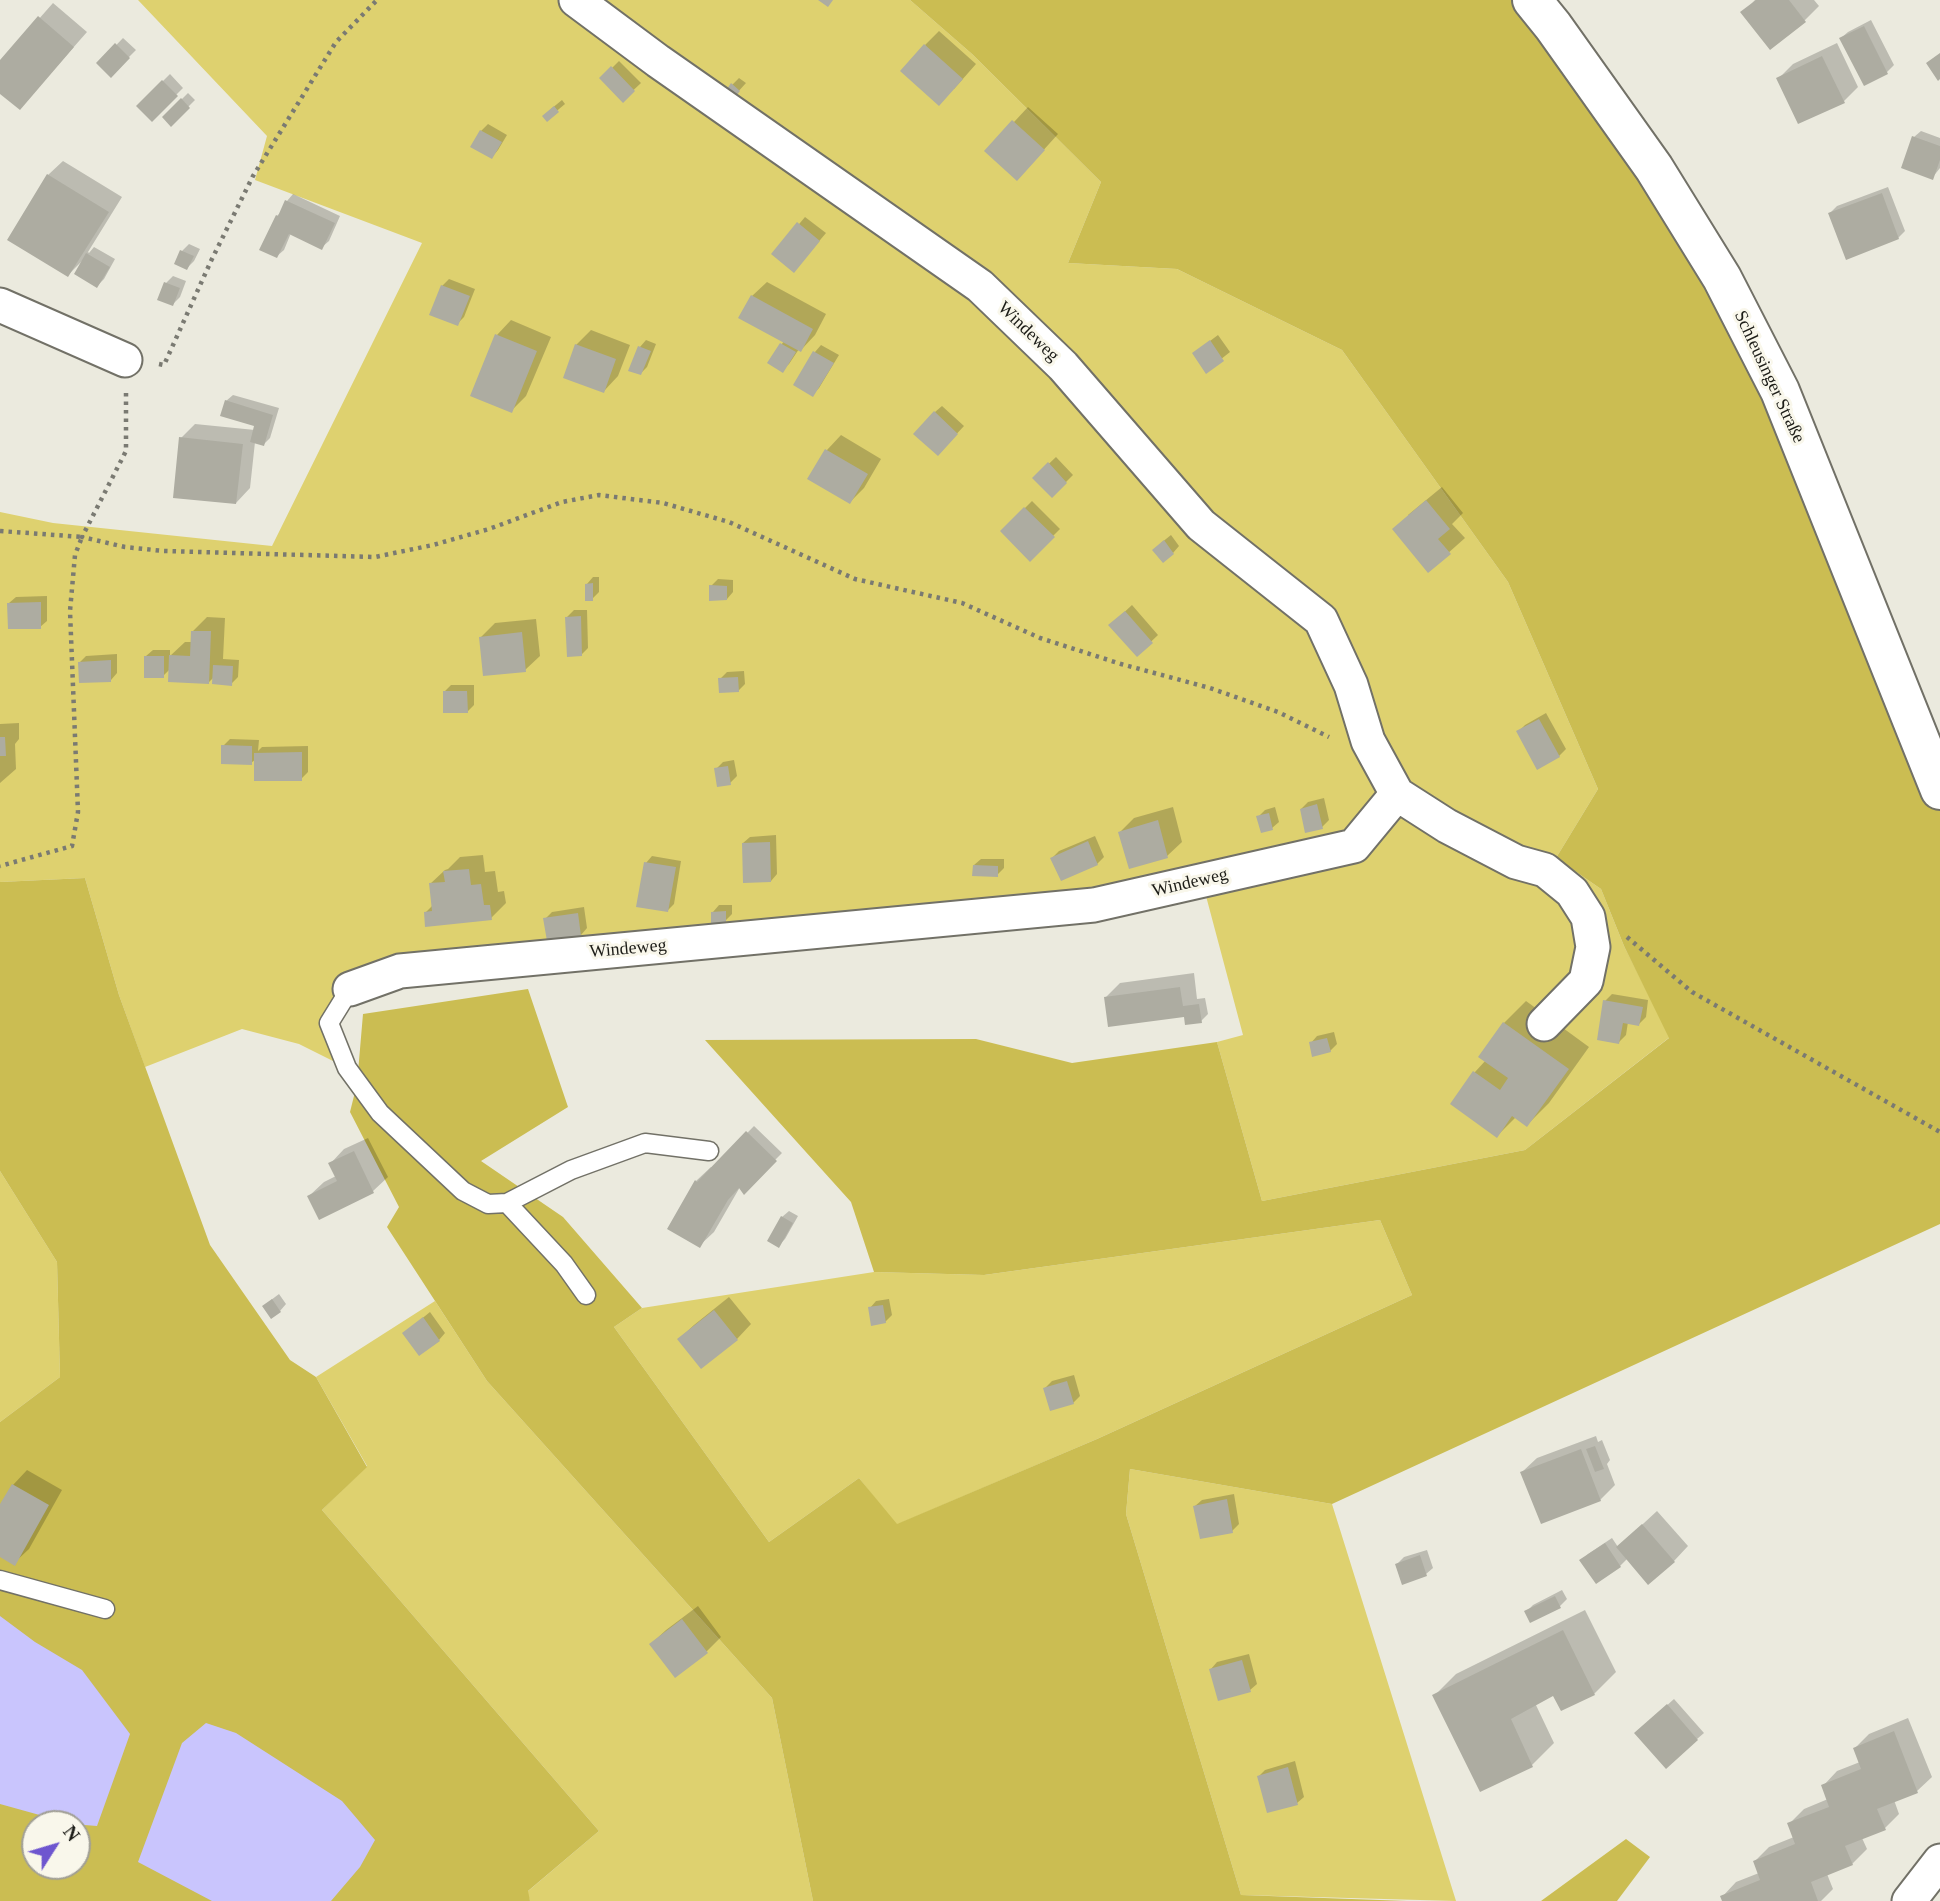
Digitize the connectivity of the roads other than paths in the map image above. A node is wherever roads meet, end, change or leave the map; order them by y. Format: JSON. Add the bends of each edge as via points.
{"nodes":[{"id":1,"x":576,"y":0,"type":"edge"},
{"id":2,"x":1532,"y":0,"type":"edge"},
{"id":3,"x":0,"y":305,"type":"edge"},
{"id":4,"x":125,"y":359,"type":"road end"},
{"id":5,"x":1940,"y":790,"type":"edge"},
{"id":6,"x":1397,"y":794,"type":"junction"},
{"id":7,"x":350,"y":989,"type":"joint"},
{"id":8,"x":1544,"y":1024,"type":"dead end"},
{"id":9,"x":709,"y":1151,"type":"dead end"},
{"id":10,"x":507,"y":1203,"type":"junction"},
{"id":11,"x":586,"y":1296,"type":"dead end"},
{"id":12,"x":0,"y":1580,"type":"edge"},
{"id":13,"x":105,"y":1609,"type":"dead end"},
{"id":14,"x":1940,"y":1861,"type":"edge"},
{"id":15,"x":1909,"y":1901,"type":"edge"}],
"edges":[{"from":1,"to":6,"type":"street","name":"Windeweg","via":[[979,286],[1063,366],[1201,525],[1321,620],[1351,685],[1368,741]]},
{"from":2,"to":5,"type":"main road","name":"Schleusinger Straße","via":[[1654,168],[1722,278],[1780,391]]},
{"from":3,"to":4,"type":"street"},
{"from":6,"to":7,"type":"street","name":"Windeweg","via":[[1354,846],[1094,905],[400,971]]},
{"from":6,"to":8,"type":"street","name":"Windeweg","via":[[1516,862],[1545,870],[1572,892],[1588,917],[1593,947],[1586,981]]},
{"from":7,"to":10,"type":"lane","name":"Windeweg","via":[[329,1023],[357,1084],[380,1114],[463,1191],[488,1204]]},
{"from":9,"to":10,"type":"lane","via":[[645,1143],[570,1170]]},
{"from":10,"to":11,"type":"lane","via":[[564,1264]]},
{"from":12,"to":13,"type":"lane"},
{"from":14,"to":15,"type":"street"}]}
